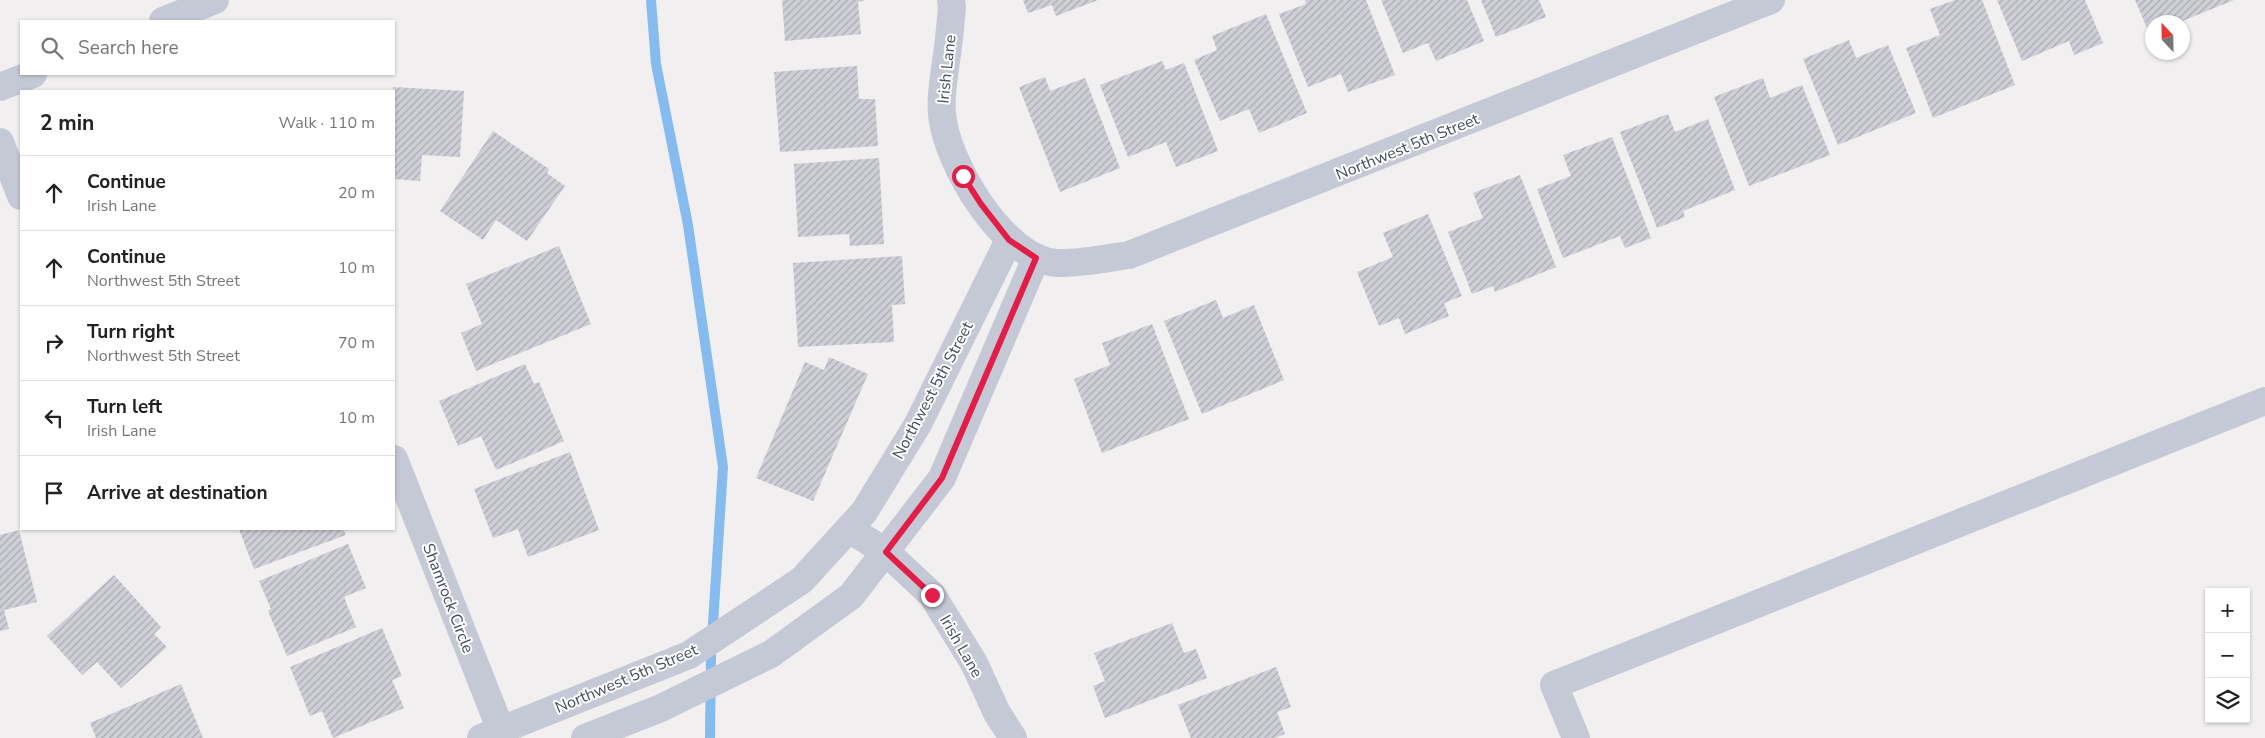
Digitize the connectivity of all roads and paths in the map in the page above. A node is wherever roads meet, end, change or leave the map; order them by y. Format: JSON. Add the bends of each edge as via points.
{"nodes":[{"id":1,"x":215,"y":0,"type":"edge"},
{"id":2,"x":951,"y":0,"type":"edge"},
{"id":3,"x":1771,"y":0,"type":"edge"},
{"id":4,"x":165,"y":20,"type":"edge"},
{"id":5,"x":30,"y":75,"type":"edge"},
{"id":6,"x":0,"y":87,"type":"edge"},
{"id":7,"x":0,"y":142,"type":"edge"},
{"id":8,"x":20,"y":193,"type":"edge"},
{"id":9,"x":1009,"y":240,"type":"junction"},
{"id":10,"x":1036,"y":258,"type":"junction"},
{"id":11,"x":2265,"y":401,"type":"edge"},
{"id":12,"x":395,"y":462,"type":"edge"},
{"id":13,"x":848,"y":529,"type":"junction"},
{"id":14,"x":886,"y":552,"type":"junction"},
{"id":15,"x":495,"y":735,"type":"edge"},
{"id":16,"x":585,"y":738,"type":"edge"},
{"id":17,"x":1013,"y":738,"type":"edge"},
{"id":18,"x":1576,"y":738,"type":"edge"}],
"edges":[{"from":1,"to":4,"type":"street"},
{"from":2,"to":9,"type":"street","name":"Irish Lane","via":[[941,90],[947,140],[963,176]]},
{"from":3,"to":10,"type":"street","name":"Northwest 5th Street","via":[[1129,256],[1057,263]]},
{"from":5,"to":6,"type":"street"},
{"from":7,"to":8,"type":"street"},
{"from":9,"to":10,"type":"street","name":"Northwest 5th Street"},
{"from":9,"to":13,"type":"street","name":"Northwest 5th Street","via":[[918,424],[864,512]]},
{"from":10,"to":14,"type":"street","via":[[942,478]]},
{"from":11,"to":18,"type":"street","via":[[1554,685]]},
{"from":12,"to":15,"type":"street","name":"Shamrock Circle"},
{"from":13,"to":14,"type":"street","name":"Irish Lane"},
{"from":13,"to":15,"type":"street","name":"Northwest 5th Street","via":[[802,580],[689,655]]},
{"from":14,"to":16,"type":"street","via":[[851,596],[771,654],[660,708]]},
{"from":14,"to":17,"type":"street","name":"Irish Lane","via":[[932,595],[974,662],[996,713]]}]}
